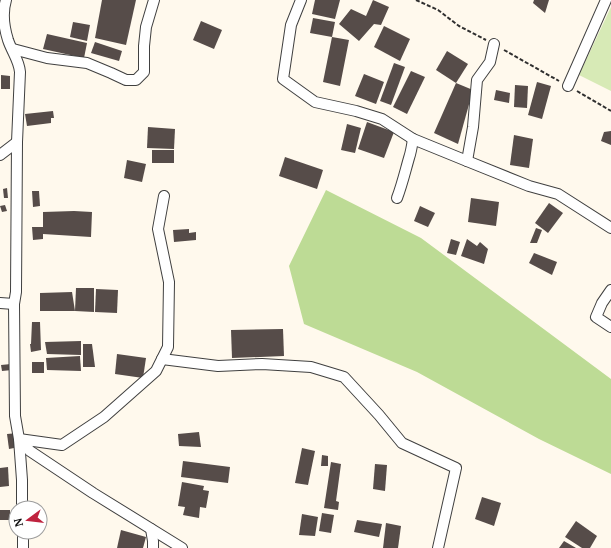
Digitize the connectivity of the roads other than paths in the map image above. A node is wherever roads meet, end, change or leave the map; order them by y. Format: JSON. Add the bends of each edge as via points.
{"nodes":[{"id":1,"x":6,"y":0,"type":"edge"},
{"id":2,"x":154,"y":0,"type":"edge"},
{"id":3,"x":301,"y":0,"type":"edge"},
{"id":4,"x":606,"y":0,"type":"edge"},
{"id":5,"x":7,"y":41,"type":"edge"},
{"id":6,"x":494,"y":44,"type":"road end"},
{"id":7,"x":568,"y":86,"type":"road end"},
{"id":8,"x":413,"y":139,"type":"junction"},
{"id":9,"x":17,"y":142,"type":"junction"},
{"id":10,"x":0,"y":155,"type":"edge"},
{"id":11,"x":467,"y":161,"type":"junction"},
{"id":12,"x":164,"y":196,"type":"dead end"},
{"id":13,"x":397,"y":198,"type":"dead end"},
{"id":14,"x":611,"y":228,"type":"edge"},
{"id":15,"x":611,"y":290,"type":"edge"},
{"id":16,"x":0,"y":303,"type":"edge"},
{"id":17,"x":14,"y":304,"type":"junction"},
{"id":18,"x":611,"y":326,"type":"edge"},
{"id":19,"x":162,"y":359,"type":"junction"},
{"id":20,"x":19,"y":439,"type":"junction"},
{"id":21,"x":22,"y":500,"type":"edge"},
{"id":22,"x":151,"y":529,"type":"junction"},
{"id":23,"x":153,"y":548,"type":"edge"},
{"id":24,"x":182,"y":548,"type":"edge"},
{"id":25,"x":438,"y":548,"type":"edge"}],
"edges":[{"from":1,"to":5,"type":"street","via":[[4,20]]},
{"from":2,"to":5,"type":"street","via":[[146,27],[144,72],[136,80],[126,80],[87,63],[48,58]]},
{"from":3,"to":8,"type":"street","via":[[291,25],[283,79],[315,102],[382,119]]},
{"from":4,"to":7,"type":"street"},
{"from":5,"to":9,"type":"street","via":[[19,64],[20,72]]},
{"from":6,"to":11,"type":"street","via":[[490,62],[477,80]]},
{"from":8,"to":11,"type":"street"},
{"from":8,"to":13,"type":"street","via":[[412,151]]},
{"from":9,"to":10,"type":"street"},
{"from":9,"to":17,"type":"street"},
{"from":11,"to":14,"type":"street","via":[[529,186],[558,194]]},
{"from":12,"to":19,"type":"street","via":[[158,229],[169,282],[168,347]]},
{"from":15,"to":18,"type":"street","via":[[596,317]]},
{"from":16,"to":17,"type":"street"},
{"from":17,"to":20,"type":"street","via":[[15,416]]},
{"from":19,"to":20,"type":"street","via":[[156,371],[104,417],[62,445]]},
{"from":19,"to":25,"type":"street","via":[[218,366],[262,364],[311,367],[344,377],[402,444],[456,468]]},
{"from":20,"to":21,"type":"street"},
{"from":20,"to":22,"type":"street","via":[[30,451]]},
{"from":22,"to":23,"type":"street"},
{"from":22,"to":24,"type":"street"}]}
